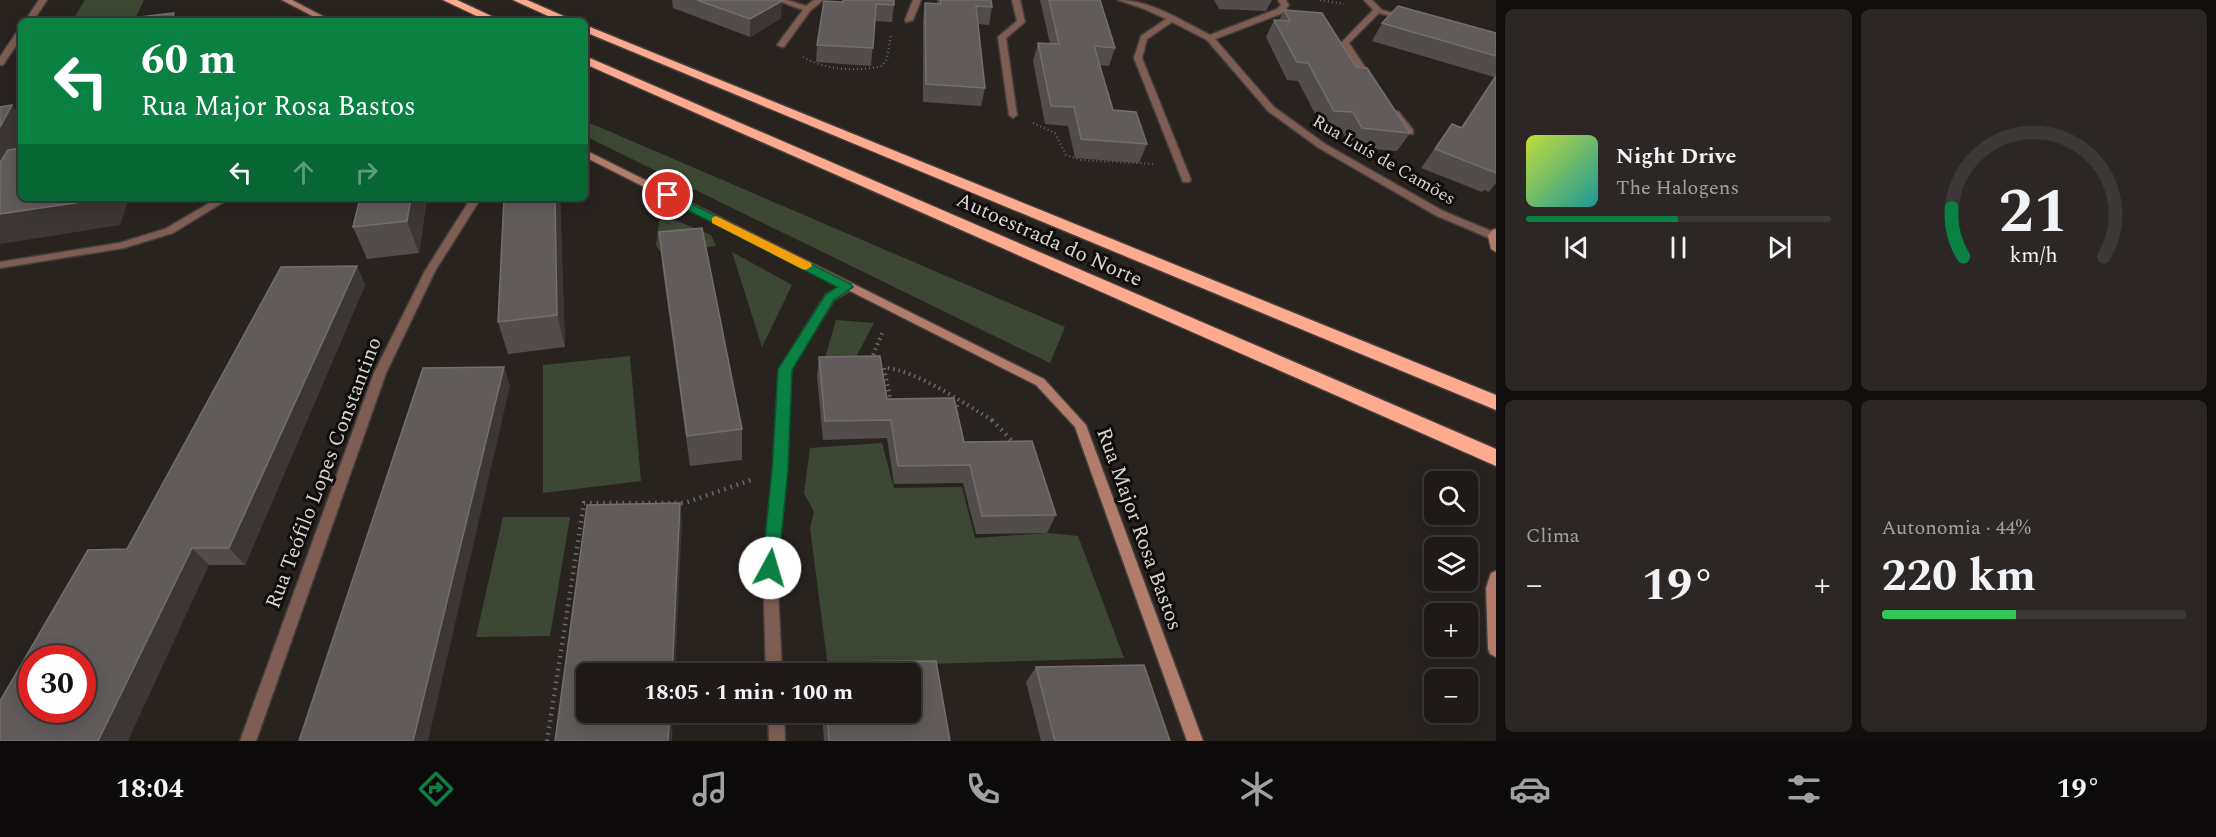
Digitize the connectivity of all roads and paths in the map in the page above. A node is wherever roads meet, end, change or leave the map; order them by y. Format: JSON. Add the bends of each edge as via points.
{"nodes":[{"id":1,"x":43,"y":0,"type":"edge"},
{"id":2,"x":286,"y":0,"type":"edge"},
{"id":3,"x":448,"y":0,"type":"edge"},
{"id":4,"x":518,"y":0,"type":"edge"},
{"id":5,"x":780,"y":0,"type":"edge"},
{"id":6,"x":819,"y":0,"type":"edge"},
{"id":7,"x":917,"y":0,"type":"edge"},
{"id":8,"x":1016,"y":0,"type":"edge"},
{"id":9,"x":1122,"y":0,"type":"edge"},
{"id":10,"x":1282,"y":0,"type":"edge"},
{"id":11,"x":1368,"y":0,"type":"edge"},
{"id":12,"x":1147,"y":3,"type":"edge"},
{"id":13,"x":807,"y":9,"type":"junction"},
{"id":14,"x":1378,"y":10,"type":"junction"},
{"id":15,"x":31,"y":18,"type":"edge"},
{"id":16,"x":322,"y":18,"type":"edge"},
{"id":17,"x":489,"y":18,"type":"edge"},
{"id":18,"x":562,"y":18,"type":"edge"},
{"id":19,"x":1410,"y":19,"type":"edge"},
{"id":20,"x":909,"y":20,"type":"joint"},
{"id":21,"x":1172,"y":20,"type":"junction"},
{"id":22,"x":588,"y":29,"type":"edge"},
{"id":23,"x":18,"y":36,"type":"edge"},
{"id":24,"x":1210,"y":38,"type":"junction"},
{"id":25,"x":781,"y":45,"type":"joint"},
{"id":26,"x":588,"y":61,"type":"edge"},
{"id":27,"x":0,"y":63,"type":"edge"},
{"id":28,"x":1376,"y":89,"type":"edge"},
{"id":29,"x":1390,"y":106,"type":"edge"},
{"id":30,"x":1013,"y":115,"type":"joint"},
{"id":31,"x":1410,"y":132,"type":"edge"},
{"id":32,"x":588,"y":155,"type":"edge"},
{"id":33,"x":1140,"y":165,"type":"dead end"},
{"id":34,"x":1186,"y":180,"type":"dead end"},
{"id":35,"x":220,"y":201,"type":"edge"},
{"id":36,"x":474,"y":201,"type":"edge"},
{"id":37,"x":1495,"y":234,"type":"edge"},
{"id":38,"x":1496,"y":249,"type":"edge"},
{"id":39,"x":0,"y":265,"type":"edge"},
{"id":40,"x":847,"y":287,"type":"junction"},
{"id":41,"x":898,"y":312,"type":"junction"},
{"id":42,"x":884,"y":368,"type":"junction"},
{"id":43,"x":867,"y":369,"type":"edge"},
{"id":44,"x":876,"y":369,"type":"edge"},
{"id":45,"x":958,"y":401,"type":"junction"},
{"id":46,"x":1496,"y":403,"type":"edge"},
{"id":47,"x":949,"y":405,"type":"edge"},
{"id":48,"x":892,"y":409,"type":"edge"},
{"id":49,"x":954,"y":421,"type":"edge"},
{"id":50,"x":1012,"y":449,"type":"edge"},
{"id":51,"x":1496,"y":458,"type":"edge"},
{"id":52,"x":780,"y":470,"type":"junction"},
{"id":53,"x":1496,"y":578,"type":"edge"},
{"id":54,"x":1496,"y":649,"type":"edge"},
{"id":55,"x":774,"y":663,"type":"edge"},
{"id":56,"x":776,"y":723,"type":"edge"},
{"id":57,"x":248,"y":741,"type":"edge"},
{"id":58,"x":547,"y":741,"type":"edge"},
{"id":59,"x":777,"y":741,"type":"edge"},
{"id":60,"x":1195,"y":741,"type":"edge"}],
"edges":[{"from":1,"to":15,"type":"street"},
{"from":2,"to":16,"type":"street"},
{"from":3,"to":17,"type":"highway"},
{"from":4,"to":18,"type":"highway"},
{"from":5,"to":13,"type":"street"},
{"from":6,"to":13,"type":"street"},
{"from":7,"to":20,"type":"street"},
{"from":8,"to":30,"type":"street","via":[[1021,22],[1002,37]]},
{"from":9,"to":12,"type":"street","name":"Rua Luís de Camões"},
{"from":10,"to":24,"type":"street","via":[[1285,5],[1280,11]]},
{"from":11,"to":14,"type":"street"},
{"from":12,"to":21,"type":"street","name":"Rua Luís de Camões"},
{"from":13,"to":25,"type":"street"},
{"from":14,"to":19,"type":"street"},
{"from":14,"to":28,"type":"street","via":[[1345,43]]},
{"from":20,"to":25,"type":"path","via":[[892,27],[887,59],[882,66],[869,69],[816,65]]},
{"from":21,"to":24,"type":"street","name":"Rua Luís de Camões"},
{"from":21,"to":34,"type":"street","via":[[1144,38],[1137,58]]},
{"from":22,"to":46,"type":"highway","name":"Autoestrada do Norte"},
{"from":23,"to":27,"type":"street"},
{"from":24,"to":37,"type":"street","name":"Rua Luís de Camões","via":[[1271,109],[1322,146],[1439,213]]},
{"from":26,"to":51,"type":"highway","name":"Autoestrada do Norte"},
{"from":29,"to":31,"type":"street"},
{"from":30,"to":33,"type":"path","via":[[1055,133],[1066,155],[1080,160]]},
{"from":32,"to":40,"type":"street","name":"Rua Major Rosa Bastos"},
{"from":35,"to":39,"type":"street","via":[[169,231],[120,246]]},
{"from":36,"to":57,"type":"street","name":"Rua Teófilo Lopes Constantino","via":[[430,271],[380,373]]},
{"from":37,"to":38,"type":"street"},
{"from":40,"to":41,"type":"street","name":"Rua Major Rosa Bastos"},
{"from":40,"to":52,"type":"street","via":[[830,297],[785,369]]},
{"from":41,"to":43,"type":"path","via":[[879,335]]},
{"from":41,"to":60,"type":"street","name":"Rua Major Rosa Bastos","via":[[1040,382],[1080,425]]},
{"from":42,"to":44,"type":"path"},
{"from":42,"to":45,"type":"path","via":[[894,368]]},
{"from":42,"to":48,"type":"path"},
{"from":45,"to":47,"type":"path"},
{"from":45,"to":49,"type":"path"},
{"from":45,"to":50,"type":"path","via":[[994,421],[1014,443]]},
{"from":52,"to":55,"type":"street","via":[[770,568]]},
{"from":52,"to":58,"type":"path","via":[[685,503],[584,503]]},
{"from":53,"to":54,"type":"street"},
{"from":56,"to":59,"type":"street"}]}
